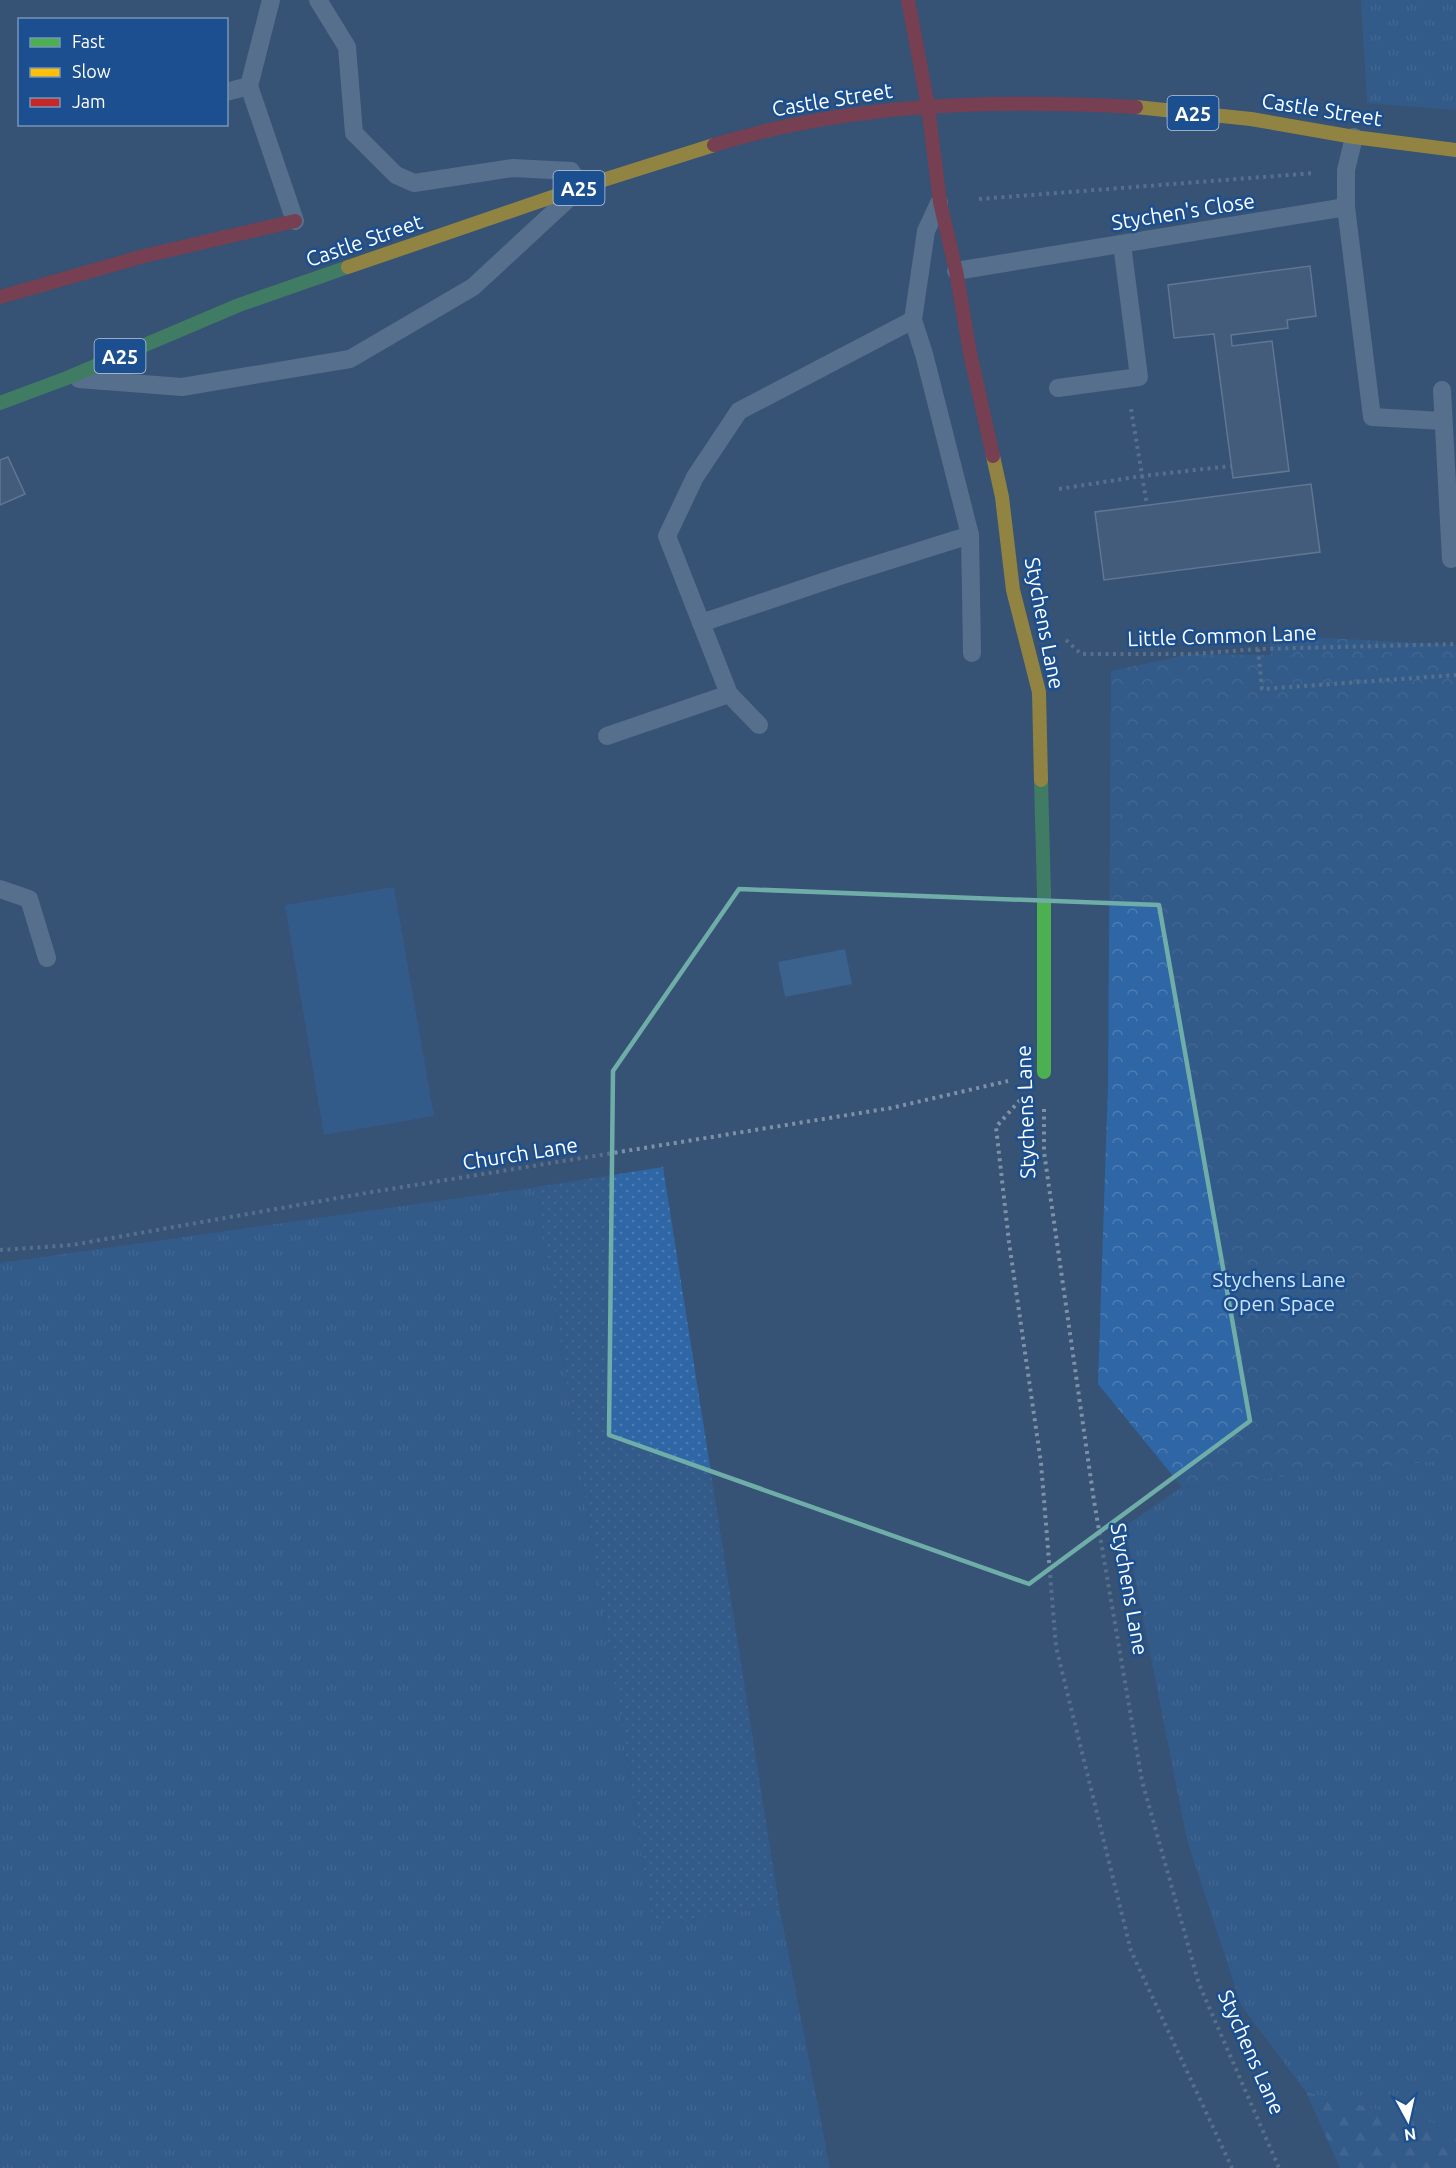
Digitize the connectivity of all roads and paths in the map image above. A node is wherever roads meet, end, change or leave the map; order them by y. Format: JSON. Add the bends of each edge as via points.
{"nodes":[{"id":1,"x":271,"y":0,"type":"edge"},
{"id":2,"x":318,"y":0,"type":"edge"},
{"id":3,"x":908,"y":0,"type":"edge"},
{"id":4,"x":249,"y":86,"type":"junction"},
{"id":5,"x":228,"y":91,"type":"edge"},
{"id":6,"x":928,"y":105,"type":"junction"},
{"id":7,"x":1354,"y":137,"type":"junction"},
{"id":8,"x":1456,"y":150,"type":"edge"},
{"id":9,"x":1346,"y":170,"type":"junction"},
{"id":10,"x":581,"y":187,"type":"junction"},
{"id":11,"x":940,"y":202,"type":"junction"},
{"id":12,"x":1346,"y":207,"type":"junction"},
{"id":13,"x":296,"y":220,"type":"joint"},
{"id":14,"x":1122,"y":244,"type":"junction"},
{"id":15,"x":956,"y":271,"type":"junction"},
{"id":16,"x":0,"y":297,"type":"edge"},
{"id":17,"x":913,"y":320,"type":"junction"},
{"id":18,"x":67,"y":378,"type":"junction"},
{"id":19,"x":1127,"y":379,"type":"junction"},
{"id":20,"x":1058,"y":388,"type":"dead end"},
{"id":21,"x":1442,"y":390,"type":"dead end"},
{"id":22,"x":0,"y":403,"type":"edge"},
{"id":23,"x":1443,"y":421,"type":"junction"},
{"id":24,"x":1231,"y":466,"type":"dead end"},
{"id":25,"x":1142,"y":476,"type":"junction"},
{"id":26,"x":1059,"y":489,"type":"dead end"},
{"id":27,"x":1146,"y":505,"type":"dead end"},
{"id":28,"x":970,"y":535,"type":"junction"},
{"id":29,"x":1450,"y":559,"type":"dead end"},
{"id":30,"x":701,"y":623,"type":"junction"},
{"id":31,"x":1064,"y":638,"type":"dead end"},
{"id":32,"x":1456,"y":644,"type":"edge"},
{"id":33,"x":1258,"y":649,"type":"junction"},
{"id":34,"x":972,"y":653,"type":"dead end"},
{"id":35,"x":1456,"y":675,"type":"edge"},
{"id":36,"x":729,"y":694,"type":"junction"},
{"id":37,"x":759,"y":725,"type":"dead end"},
{"id":38,"x":607,"y":736,"type":"dead end"},
{"id":39,"x":0,"y":889,"type":"edge"},
{"id":40,"x":47,"y":958,"type":"dead end"},
{"id":41,"x":1044,"y":1072,"type":"junction"},
{"id":42,"x":0,"y":1250,"type":"edge"},
{"id":43,"x":1232,"y":2168,"type":"edge"},
{"id":44,"x":1279,"y":2168,"type":"edge"}],
"edges":[{"from":1,"to":4,"type":"lane"},
{"from":2,"to":10,"type":"lane","via":[[347,47],[354,133],[396,175],[414,183],[513,168],[571,171]]},
{"from":3,"to":6,"type":"main road","name":"Stychens Lane"},
{"from":4,"to":5,"type":"lane"},
{"from":4,"to":13,"type":"lane"},
{"from":6,"to":7,"type":"main road","name":"Castle Street","number":"A25","via":[[1028,102],[1135,107],[1251,119]]},
{"from":6,"to":10,"type":"main road","name":"Castle Street","number":"A25","via":[[834,118],[741,137]]},
{"from":6,"to":11,"type":"main road","name":"Stychens Lane"},
{"from":7,"to":8,"type":"main road","name":"Castle Street","number":"A25"},
{"from":7,"to":9,"type":"lane"},
{"from":9,"to":11,"type":"path"},
{"from":9,"to":12,"type":"lane"},
{"from":10,"to":18,"type":"main road","name":"Castle Street","number":"A25","via":[[239,305]]},
{"from":10,"to":18,"type":"lane","via":[[473,287],[350,359],[183,387]]},
{"from":11,"to":15,"type":"main road","name":"Stychens Lane"},
{"from":11,"to":17,"type":"lane","via":[[926,231]]},
{"from":12,"to":14,"type":"lane","name":"Stychen's Close"},
{"from":12,"to":23,"type":"lane","via":[[1372,417]]},
{"from":13,"to":16,"type":"main road","via":[[144,256]]},
{"from":14,"to":15,"type":"lane","name":"Stychen's Close"},
{"from":14,"to":19,"type":"lane","via":[[1139,377]]},
{"from":15,"to":41,"type":"main road","name":"Stychens Lane","via":[[1002,497],[1013,590],[1039,693]]},
{"from":17,"to":28,"type":"lane"},
{"from":17,"to":30,"type":"lane","via":[[739,411],[695,477],[667,536]]},
{"from":18,"to":22,"type":"main road","number":"A25"},
{"from":19,"to":20,"type":"lane"},
{"from":19,"to":25,"type":"path"},
{"from":21,"to":23,"type":"lane"},
{"from":23,"to":29,"type":"lane"},
{"from":24,"to":25,"type":"path"},
{"from":25,"to":26,"type":"path"},
{"from":25,"to":27,"type":"path"},
{"from":28,"to":30,"type":"lane"},
{"from":28,"to":34,"type":"lane"},
{"from":30,"to":36,"type":"lane"},
{"from":31,"to":33,"type":"path","name":"Little Common Lane","via":[[1081,654],[1192,654]]},
{"from":32,"to":33,"type":"path","name":"Little Common Lane"},
{"from":33,"to":35,"type":"path","via":[[1262,689]]},
{"from":36,"to":37,"type":"lane"},
{"from":36,"to":38,"type":"lane"},
{"from":39,"to":40,"type":"lane","via":[[29,899]]},
{"from":41,"to":42,"type":"path","name":"Church Lane","via":[[891,1108],[72,1245]]},
{"from":41,"to":43,"type":"path","via":[[996,1127],[1008,1242],[1041,1463],[1056,1647],[1131,1951]]},
{"from":41,"to":44,"type":"path","name":"Stychens Lane","via":[[1044,1152],[1094,1500],[1142,1780],[1199,1984]]}]}
